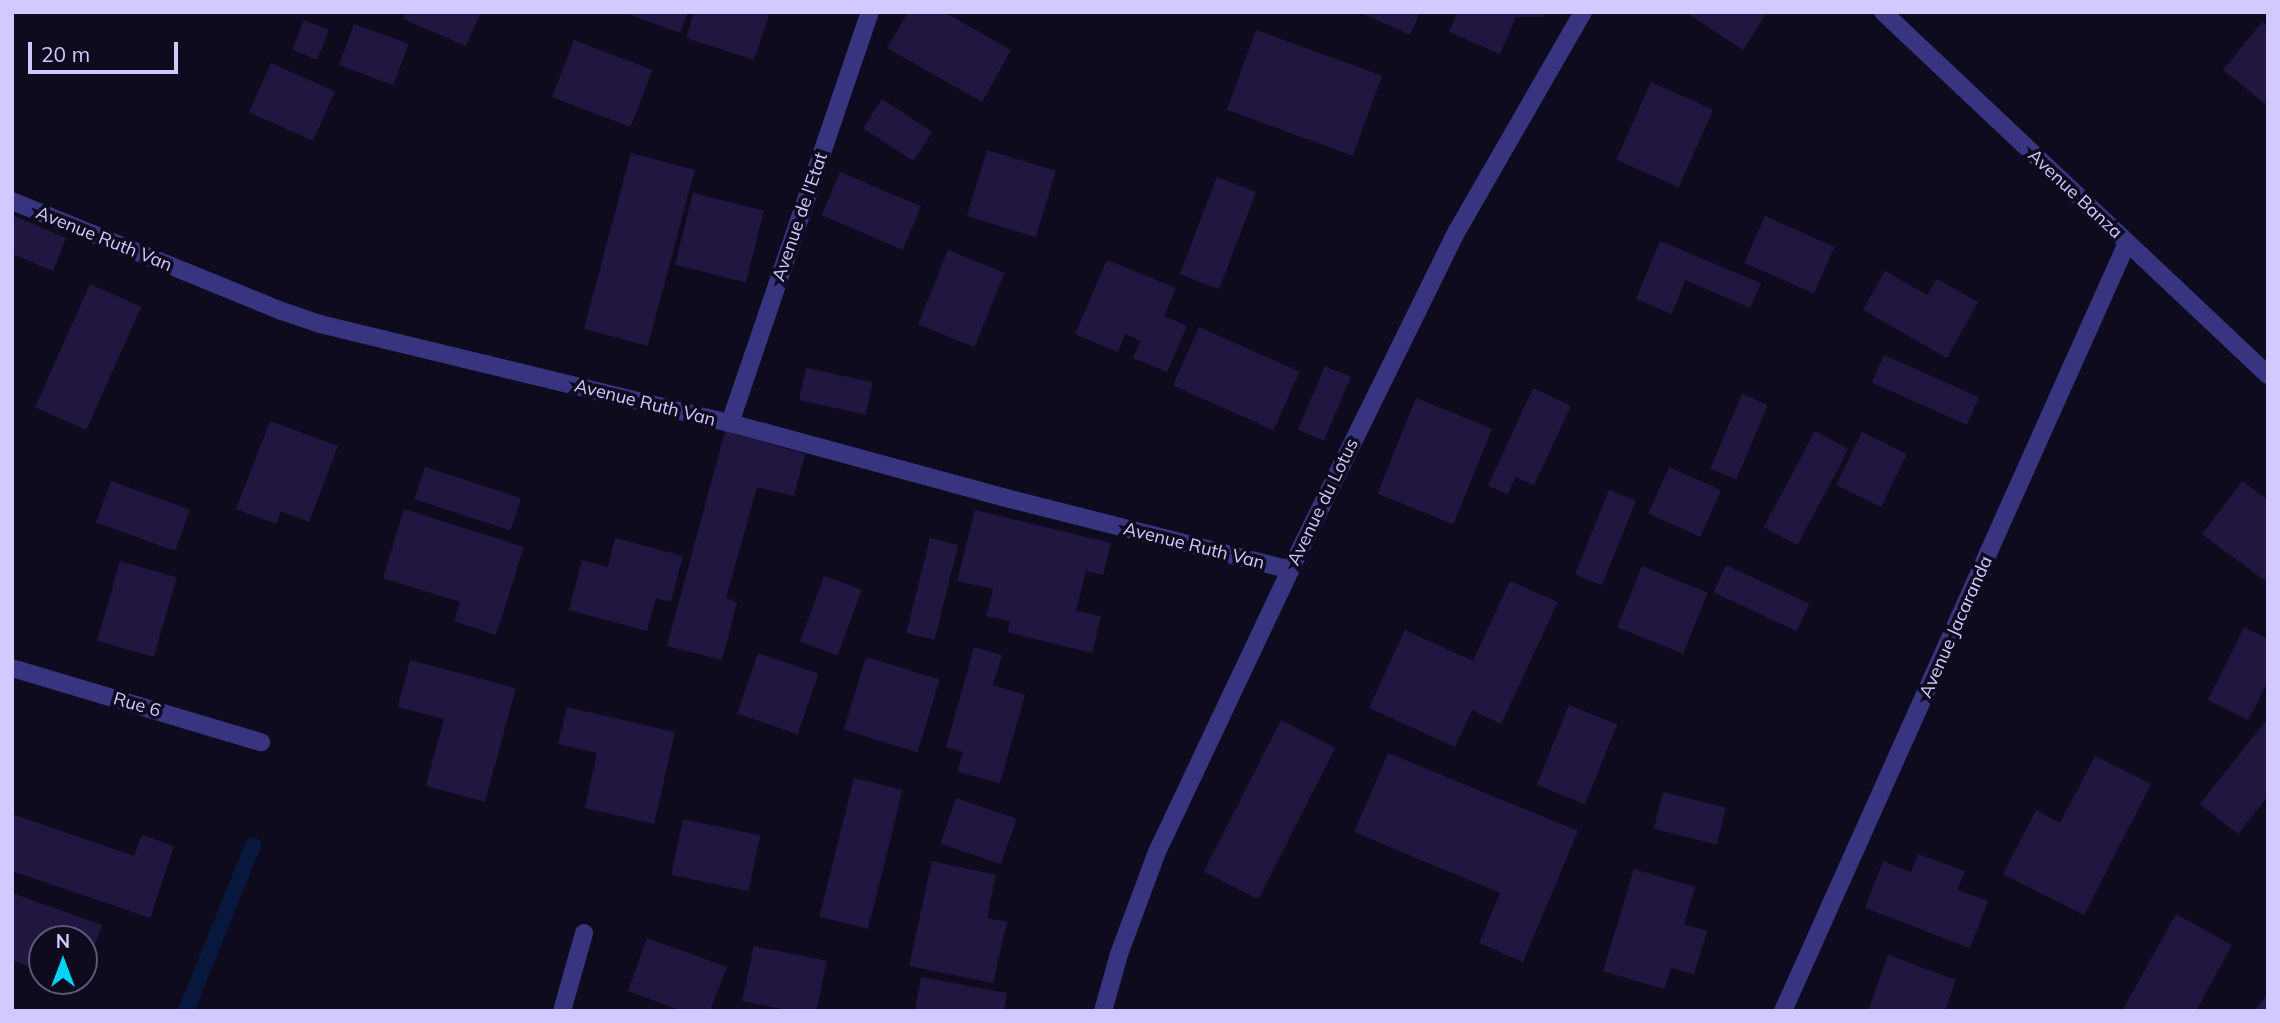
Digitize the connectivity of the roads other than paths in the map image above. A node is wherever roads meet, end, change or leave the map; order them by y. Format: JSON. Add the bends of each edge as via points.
{"nodes":[{"id":1,"x":870,"y":12,"type":"edge"},
{"id":2,"x":1583,"y":12,"type":"edge"},
{"id":3,"x":1883,"y":12,"type":"edge"},
{"id":4,"x":12,"y":201,"type":"edge"},
{"id":5,"x":2127,"y":243,"type":"junction"},
{"id":6,"x":2268,"y":375,"type":"edge"},
{"id":7,"x":730,"y":423,"type":"junction"},
{"id":8,"x":1290,"y":570,"type":"junction"},
{"id":9,"x":12,"y":668,"type":"edge"},
{"id":10,"x":261,"y":742,"type":"dead end"},
{"id":11,"x":584,"y":933,"type":"dead end"},
{"id":12,"x":562,"y":1011,"type":"edge"},
{"id":13,"x":1103,"y":1011,"type":"edge"},
{"id":14,"x":1783,"y":1011,"type":"edge"}],
"edges":[{"from":1,"to":7,"type":"street","name":"Avenue de l'Etat"},
{"from":2,"to":8,"type":"street","name":"Avenue du Lotus","via":[[1457,231]]},
{"from":3,"to":5,"type":"street","name":"Avenue Banza"},
{"from":4,"to":7,"type":"street","name":"Avenue Ruth Van","via":[[320,324]]},
{"from":5,"to":6,"type":"street","name":"Avenue Banza"},
{"from":5,"to":14,"type":"street","name":"Avenue Jacaranda"},
{"from":7,"to":8,"type":"street","name":"Avenue Ruth Van"},
{"from":8,"to":13,"type":"street","name":"Avenue du Lotus","via":[[1157,852]]},
{"from":9,"to":10,"type":"street","name":"Rue 6"},
{"from":11,"to":12,"type":"street"}]}
